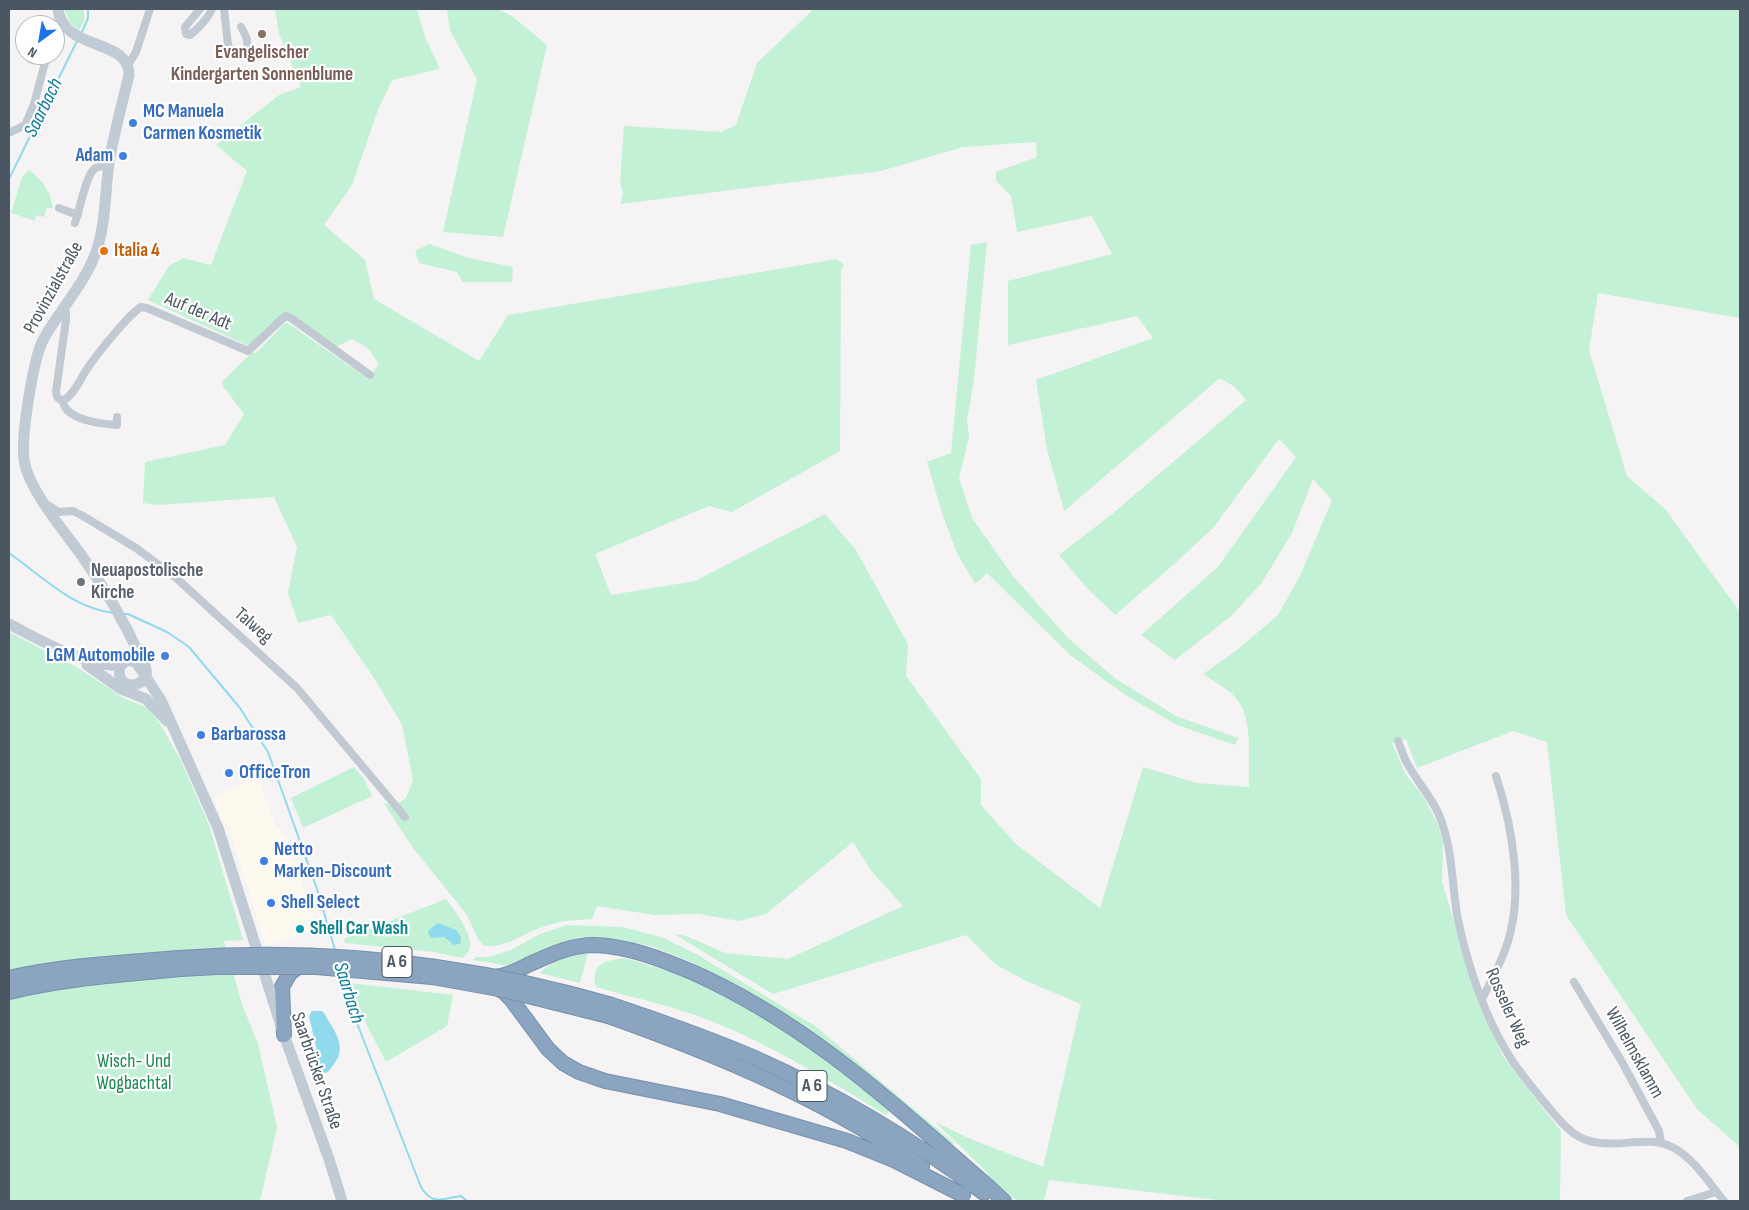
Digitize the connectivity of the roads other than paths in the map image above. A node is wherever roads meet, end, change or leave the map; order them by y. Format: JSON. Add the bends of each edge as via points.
{"nodes":[{"id":1,"x":150,"y":9,"type":"edge"},
{"id":2,"x":200,"y":9,"type":"edge"},
{"id":3,"x":212,"y":9,"type":"edge"},
{"id":4,"x":224,"y":9,"type":"edge"},
{"id":5,"x":241,"y":27,"type":"dead end"},
{"id":6,"x":65,"y":28,"type":"edge"},
{"id":7,"x":128,"y":64,"type":"junction"},
{"id":8,"x":44,"y":65,"type":"edge"},
{"id":9,"x":9,"y":133,"type":"edge"},
{"id":10,"x":109,"y":165,"type":"junction"},
{"id":11,"x":59,"y":208,"type":"dead end"},
{"id":12,"x":78,"y":215,"type":"junction"},
{"id":13,"x":74,"y":224,"type":"dead end"},
{"id":14,"x":64,"y":307,"type":"junction"},
{"id":15,"x":370,"y":375,"type":"dead end"},
{"id":16,"x":64,"y":401,"type":"junction"},
{"id":17,"x":117,"y":417,"type":"dead end"},
{"id":18,"x":46,"y":504,"type":"junction"},
{"id":19,"x":9,"y":624,"type":"edge"},
{"id":20,"x":127,"y":627,"type":"junction"},
{"id":21,"x":59,"y":649,"type":"junction"},
{"id":22,"x":87,"y":665,"type":"junction"},
{"id":23,"x":122,"y":667,"type":"junction"},
{"id":24,"x":142,"y":681,"type":"junction"},
{"id":25,"x":166,"y":721,"type":"junction"},
{"id":26,"x":176,"y":734,"type":"junction"},
{"id":27,"x":1398,"y":740,"type":"dead end"},
{"id":28,"x":1496,"y":776,"type":"dead end"},
{"id":29,"x":405,"y":817,"type":"dead end"},
{"id":30,"x":548,"y":956,"type":"junction"},
{"id":31,"x":260,"y":959,"type":"junction"},
{"id":32,"x":299,"y":961,"type":"junction"},
{"id":33,"x":180,"y":964,"type":"junction"},
{"id":34,"x":9,"y":978,"type":"edge"},
{"id":35,"x":478,"y":980,"type":"junction"},
{"id":36,"x":1574,"y":982,"type":"dead end"},
{"id":37,"x":9,"y":992,"type":"edge"},
{"id":38,"x":1482,"y":999,"type":"junction"},
{"id":39,"x":610,"y":1010,"type":"junction"},
{"id":40,"x":534,"y":1032,"type":"junction"},
{"id":41,"x":284,"y":1035,"type":"junction"},
{"id":42,"x":1661,"y":1143,"type":"junction"},
{"id":43,"x":1716,"y":1192,"type":"junction"},
{"id":44,"x":967,"y":1198,"type":"edge"},
{"id":45,"x":342,"y":1201,"type":"edge"},
{"id":46,"x":994,"y":1201,"type":"edge"},
{"id":47,"x":1004,"y":1201,"type":"edge"},
{"id":48,"x":1686,"y":1201,"type":"edge"},
{"id":49,"x":1724,"y":1201,"type":"edge"}],
"edges":[{"from":1,"to":7,"type":"street","via":[[136,52]]},
{"from":2,"to":3,"type":"street","via":[[186,27],[186,34],[190,35],[208,18]]},
{"from":4,"to":5,"type":"street","via":[[228,45],[234,53],[242,55],[248,48],[247,37]]},
{"from":6,"to":7,"type":"main road","via":[[115,52]]},
{"from":7,"to":10,"type":"main road","name":"Provinzialstraße","via":[[129,74]]},
{"from":8,"to":9,"type":"street","via":[[25,125]]},
{"from":10,"to":12,"type":"street","via":[[93,170]]},
{"from":10,"to":14,"type":"main road","name":"Provinzialstraße","via":[[104,222],[97,250]]},
{"from":11,"to":12,"type":"street"},
{"from":12,"to":13,"type":"street"},
{"from":14,"to":16,"type":"street","via":[[66,320],[56,391],[59,400]]},
{"from":14,"to":18,"type":"main road","name":"Provinzialstraße","via":[[42,342],[23,440],[26,468]]},
{"from":15,"to":16,"type":"street","name":"Auf der Adt","via":[[286,316],[248,351],[141,307],[89,366]]},
{"from":16,"to":17,"type":"street","via":[[66,408],[83,420],[117,425]]},
{"from":18,"to":20,"type":"main road","name":"Provinzialstraße"},
{"from":18,"to":29,"type":"street","name":"Talweg","via":[[59,512],[83,516],[136,548],[175,577],[297,688]]},
{"from":19,"to":21,"type":"main road"},
{"from":20,"to":23,"type":"main road"},
{"from":20,"to":24,"type":"main road","via":[[145,664],[147,672]]},
{"from":21,"to":22,"type":"main road"},
{"from":21,"to":23,"type":"main road","via":[[95,664]]},
{"from":22,"to":23,"type":"main road"},
{"from":22,"to":25,"type":"main road","via":[[122,689],[146,699]]},
{"from":23,"to":24,"type":"main road","via":[[136,662]]},
{"from":23,"to":24,"type":"main road","via":[[126,684],[132,686]]},
{"from":24,"to":25,"type":"main road"},
{"from":24,"to":26,"type":"main road","via":[[161,700]]},
{"from":25,"to":26,"type":"main road"},
{"from":26,"to":31,"type":"main road","via":[[218,828]]},
{"from":27,"to":38,"type":"street","name":"Rosseler Weg","via":[[1409,768],[1436,808],[1442,824],[1458,919]]},
{"from":28,"to":38,"type":"street","via":[[1509,827],[1514,917],[1506,949]]},
{"from":30,"to":35,"type":"highway","via":[[507,974]]},
{"from":30,"to":40,"type":"highway","number":"A 6","via":[[529,978],[525,992],[525,1008]]},
{"from":30,"to":47,"type":"highway","via":[[575,947],[593,946],[615,947],[648,955],[733,992],[774,1014],[870,1084]]},
{"from":31,"to":32,"type":"highway","number":"A 6"},
{"from":31,"to":41,"type":"main road","name":"Saarbrücker Straße"},
{"from":32,"to":35,"type":"highway","number":"A 6","bridge":true},
{"from":32,"to":41,"type":"highway","via":[[282,987]]},
{"from":33,"to":34,"type":"highway","number":"A 6","via":[[85,966]]},
{"from":33,"to":37,"type":"highway","number":"A 6"},
{"from":33,"to":39,"type":"highway","number":"A 6","bridge":true,"via":[[316,967],[432,977]]},
{"from":35,"to":40,"type":"highway","number":"A 6","via":[[504,992]]},
{"from":36,"to":42,"type":"street","name":"Wilhelmsklamm","via":[[1622,1062],[1659,1132]]},
{"from":38,"to":42,"type":"street","name":"Rosseler Weg","via":[[1508,1056],[1547,1106],[1574,1134],[1606,1144]]},
{"from":39,"to":44,"type":"highway","number":"A 6","via":[[792,1091],[902,1153]]},
{"from":39,"to":46,"type":"highway","number":"A 6","via":[[710,1040],[798,1079],[909,1141]]},
{"from":40,"to":44,"type":"highway","number":"A 6","via":[[563,1063],[592,1077],[720,1104],[847,1141],[894,1160]]},
{"from":41,"to":45,"type":"main road","name":"Saarbrücker Straße"},
{"from":42,"to":43,"type":"street","name":"Rosseler Weg","via":[[1680,1152]]},
{"from":43,"to":48,"type":"street"},
{"from":43,"to":49,"type":"street","name":"Rosseler Weg"}]}
